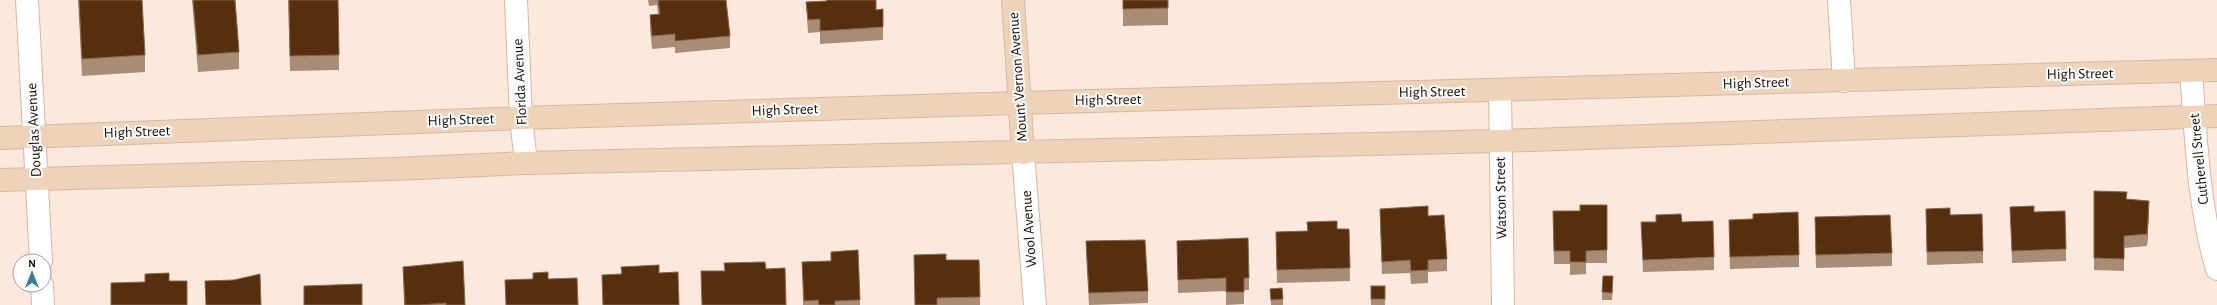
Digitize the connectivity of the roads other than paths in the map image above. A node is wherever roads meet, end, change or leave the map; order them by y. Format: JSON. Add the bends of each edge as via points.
{"nodes":[{"id":1,"x":27,"y":0,"type":"edge"},
{"id":2,"x":516,"y":0,"type":"edge"},
{"id":3,"x":1014,"y":0,"type":"edge"},
{"id":4,"x":1839,"y":0,"type":"edge"},
{"id":5,"x":2217,"y":70,"type":"edge"},
{"id":6,"x":2191,"y":71,"type":"junction"},
{"id":7,"x":1844,"y":80,"type":"junction"},
{"id":8,"x":1500,"y":91,"type":"junction"},
{"id":9,"x":1020,"y":103,"type":"junction"},
{"id":10,"x":2195,"y":116,"type":"junction"},
{"id":11,"x":2217,"y":116,"type":"edge"},
{"id":12,"x":521,"y":118,"type":"junction"},
{"id":13,"x":35,"y":137,"type":"junction"},
{"id":14,"x":0,"y":138,"type":"edge"},
{"id":15,"x":1500,"y":141,"type":"junction"},
{"id":16,"x":1023,"y":153,"type":"junction"},
{"id":17,"x":526,"y":163,"type":"junction"},
{"id":18,"x":37,"y":178,"type":"junction"},
{"id":19,"x":0,"y":180,"type":"edge"},
{"id":20,"x":41,"y":253,"type":"edge"},
{"id":21,"x":2217,"y":269,"type":"edge"},
{"id":22,"x":42,"y":293,"type":"edge"},
{"id":23,"x":43,"y":305,"type":"edge"},
{"id":24,"x":1035,"y":305,"type":"edge"},
{"id":25,"x":1503,"y":305,"type":"edge"}],
"edges":[{"from":1,"to":13,"type":"street","name":"Douglas Avenue"},
{"from":2,"to":12,"type":"street","name":"Florida Avenue"},
{"from":3,"to":9,"type":"main road","name":"Mount Vernon Avenue"},
{"from":4,"to":7,"type":"street"},
{"from":5,"to":6,"type":"main road","name":"High Street"},
{"from":6,"to":7,"type":"main road","name":"High Street"},
{"from":6,"to":10,"type":"street","name":"Cutherell Street"},
{"from":7,"to":8,"type":"main road","name":"High Street"},
{"from":8,"to":9,"type":"main road","name":"High Street"},
{"from":8,"to":15,"type":"street","name":"Watson Street"},
{"from":9,"to":12,"type":"main road","name":"High Street"},
{"from":9,"to":16,"type":"main road","name":"Mount Vernon Avenue"},
{"from":10,"to":11,"type":"main road"},
{"from":10,"to":15,"type":"main road"},
{"from":10,"to":21,"type":"street","name":"Cutherell Street","via":[[2200,186],[2208,239]]},
{"from":12,"to":13,"type":"main road","name":"High Street"},
{"from":12,"to":17,"type":"street","name":"Florida Avenue"},
{"from":13,"to":14,"type":"main road","name":"High Street"},
{"from":13,"to":18,"type":"street","name":"Douglas Avenue"},
{"from":15,"to":16,"type":"main road"},
{"from":15,"to":25,"type":"street","name":"Watson Street"},
{"from":16,"to":17,"type":"main road"},
{"from":16,"to":24,"type":"street","name":"Wool Avenue"},
{"from":17,"to":18,"type":"main road"},
{"from":18,"to":19,"type":"main road"},
{"from":18,"to":20,"type":"street","name":"Douglas Avenue"},
{"from":22,"to":23,"type":"street"}]}
